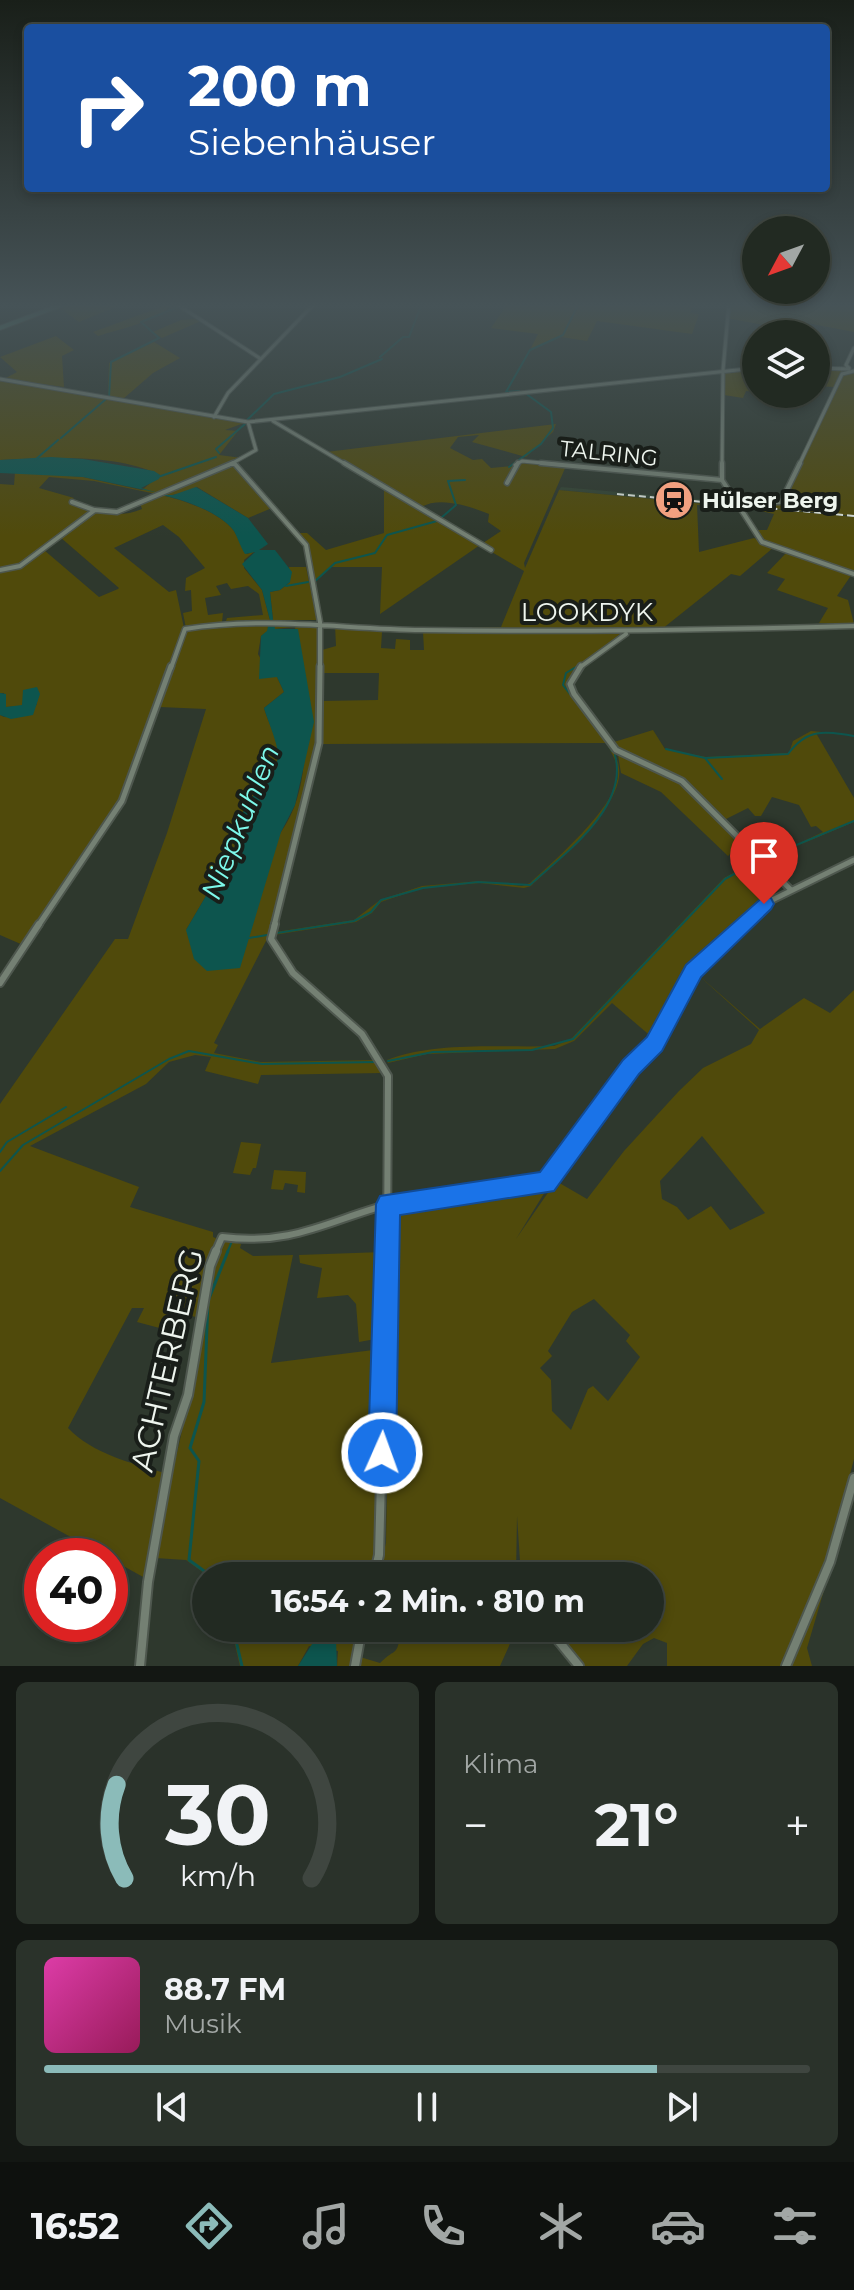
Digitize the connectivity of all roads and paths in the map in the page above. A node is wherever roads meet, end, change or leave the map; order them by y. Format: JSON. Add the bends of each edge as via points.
{"nodes":[{"id":1,"x":10,"y":381,"type":"edge"},
{"id":2,"x":240,"y":381,"type":"edge"},
{"id":3,"x":619,"y":381,"type":"edge"},
{"id":4,"x":723,"y":381,"type":"edge"},
{"id":5,"x":839,"y":381,"type":"edge"},
{"id":6,"x":214,"y":417,"type":"junction"},
{"id":7,"x":270,"y":420,"type":"junction"},
{"id":8,"x":248,"y":422,"type":"junction"},
{"id":9,"x":234,"y":463,"type":"junction"},
{"id":10,"x":722,"y":480,"type":"junction"},
{"id":11,"x":507,"y":483,"type":"dead end"},
{"id":12,"x":72,"y":502,"type":"dead end"},
{"id":13,"x":735,"y":502,"type":"junction"},
{"id":14,"x":95,"y":510,"type":"junction"},
{"id":15,"x":491,"y":550,"type":"dead end"},
{"id":16,"x":0,"y":570,"type":"edge"},
{"id":17,"x":854,"y":574,"type":"edge"},
{"id":18,"x":320,"y":622,"type":"junction"},
{"id":19,"x":854,"y":626,"type":"edge"},
{"id":20,"x":627,"y":633,"type":"junction"},
{"id":21,"x":854,"y":860,"type":"edge"},
{"id":22,"x":791,"y":890,"type":"junction"},
{"id":23,"x":0,"y":983,"type":"edge"},
{"id":24,"x":388,"y":1204,"type":"junction"},
{"id":25,"x":854,"y":1478,"type":"edge"},
{"id":26,"x":377,"y":1562,"type":"edge"},
{"id":27,"x":359,"y":1642,"type":"edge"},
{"id":28,"x":559,"y":1642,"type":"edge"},
{"id":29,"x":140,"y":1666,"type":"edge"},
{"id":30,"x":355,"y":1666,"type":"edge"},
{"id":31,"x":579,"y":1666,"type":"edge"},
{"id":32,"x":786,"y":1666,"type":"edge"}],
"edges":[{"from":1,"to":6,"type":"street"},
{"from":2,"to":6,"type":"street"},
{"from":3,"to":7,"type":"street"},
{"from":4,"to":10,"type":"street"},
{"from":5,"to":13,"type":"street","via":[[781,502]]},
{"from":6,"to":8,"type":"street"},
{"from":7,"to":8,"type":"street"},
{"from":7,"to":15,"type":"street"},
{"from":8,"to":9,"type":"street","via":[[255,451]]},
{"from":9,"to":14,"type":"street","via":[[109,514]]},
{"from":9,"to":18,"type":"street","via":[[306,545]]},
{"from":10,"to":11,"type":"street","name":"TALRING","via":[[522,461],[515,464]]},
{"from":10,"to":13,"type":"street"},
{"from":12,"to":14,"type":"street"},
{"from":13,"to":17,"type":"street","via":[[762,542]]},
{"from":14,"to":16,"type":"street","via":[[20,566]]},
{"from":18,"to":20,"type":"street","name":"LOOKDYK","via":[[399,630]]},
{"from":18,"to":23,"type":"street","name":"LOOKDYK","via":[[227,622],[185,629],[122,801]]},
{"from":18,"to":24,"type":"street","via":[[319,743],[271,939],[281,961],[359,1027],[381,1058],[390,1097]]},
{"from":19,"to":20,"type":"street","name":"LOOKDYK"},
{"from":20,"to":22,"type":"street","via":[[574,672],[574,694],[615,748],[682,781]]},
{"from":21,"to":22,"type":"street"},
{"from":22,"to":24,"type":"street","via":[[754,912],[693,971],[655,1044],[631,1067],[546,1183]]},
{"from":24,"to":26,"type":"street"},
{"from":24,"to":29,"type":"street","name":"ACHTERBERG","via":[[295,1239],[253,1243],[222,1237],[210,1266],[188,1395],[174,1436],[148,1582]]},
{"from":25,"to":32,"type":"street","via":[[830,1562]]},
{"from":27,"to":30,"type":"street"},
{"from":28,"to":31,"type":"street"}]}
